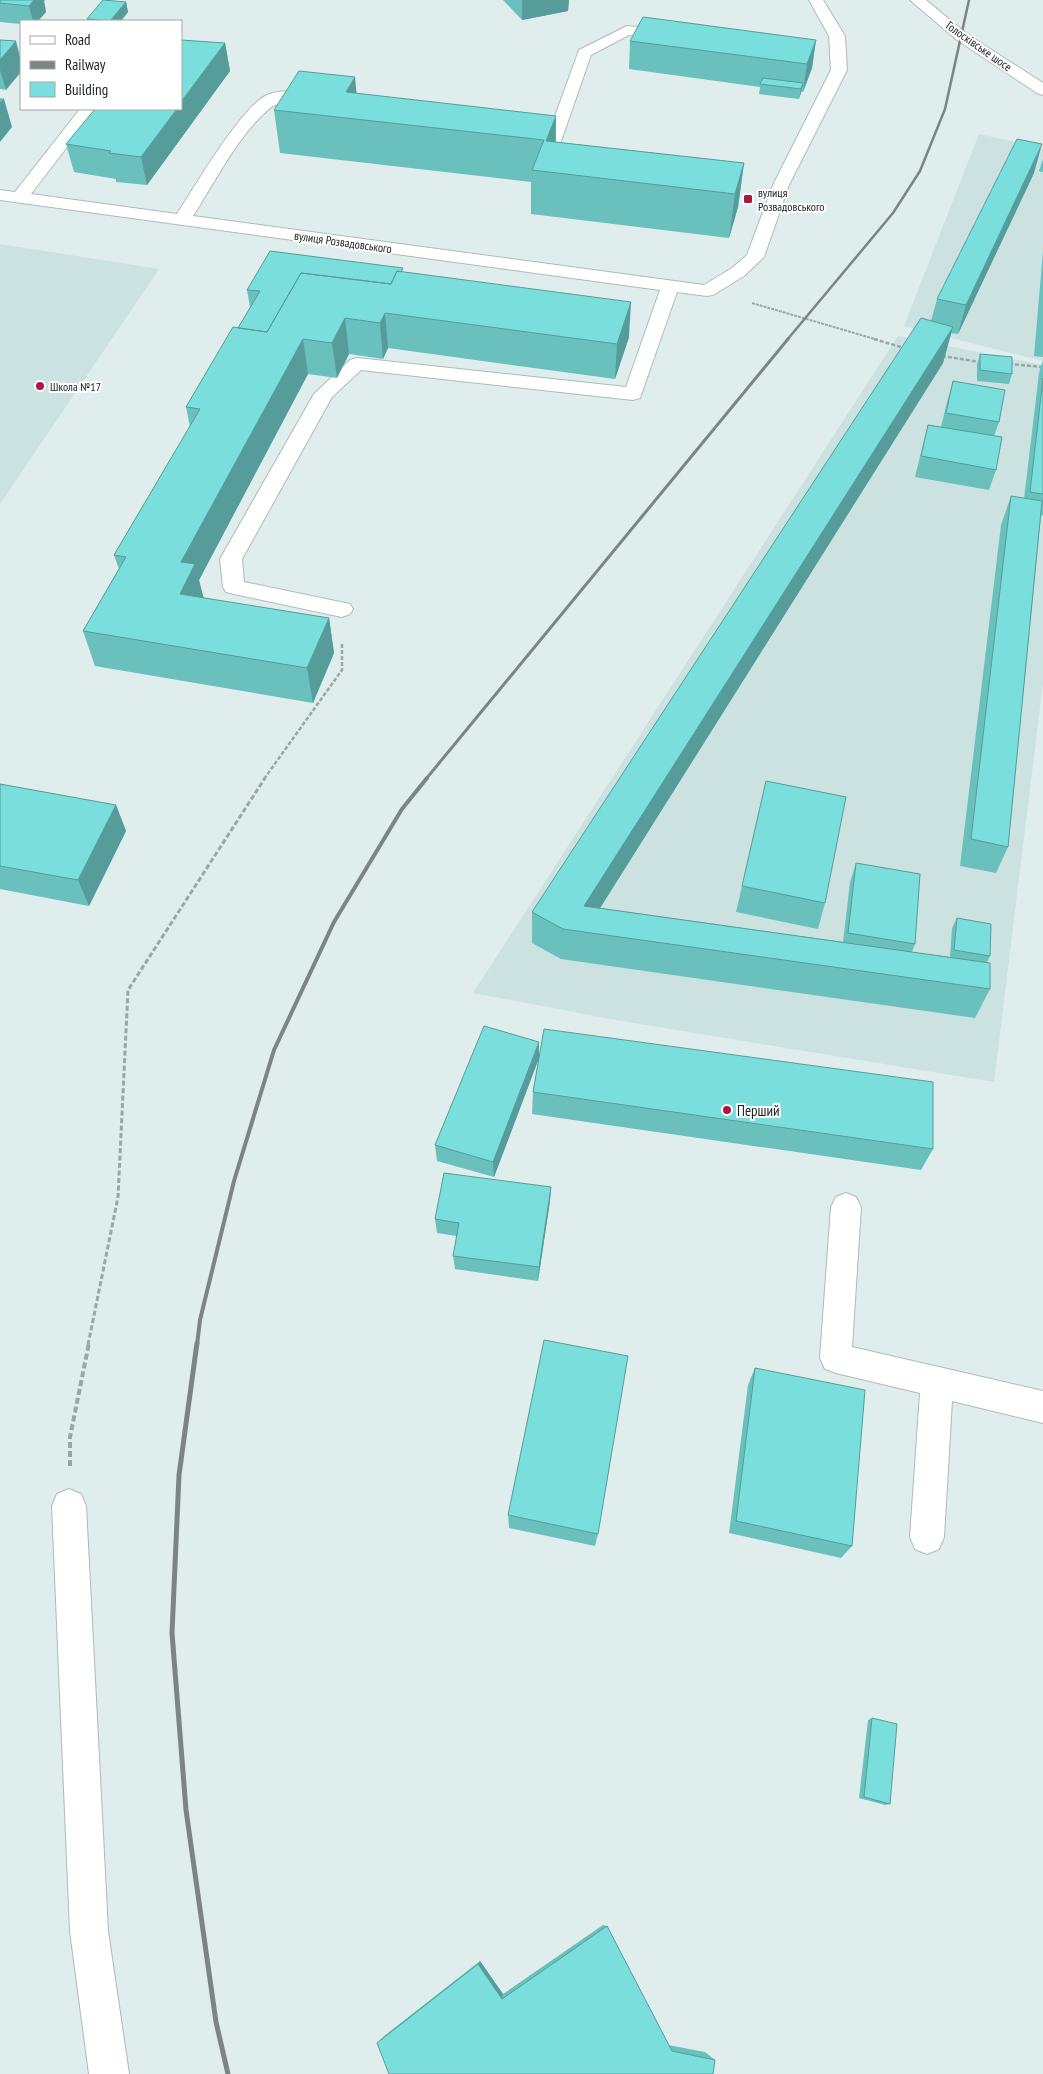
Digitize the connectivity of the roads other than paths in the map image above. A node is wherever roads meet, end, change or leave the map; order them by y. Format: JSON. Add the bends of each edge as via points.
{"nodes":[{"id":1,"x":816,"y":0,"type":"edge"},
{"id":2,"x":917,"y":0,"type":"edge"},
{"id":3,"x":686,"y":36,"type":"edge"},
{"id":4,"x":1043,"y":90,"type":"edge"},
{"id":5,"x":330,"y":102,"type":"edge"},
{"id":6,"x":87,"y":110,"type":"edge"},
{"id":7,"x":513,"y":139,"type":"edge"},
{"id":8,"x":0,"y":195,"type":"edge"},
{"id":9,"x":19,"y":198,"type":"junction"},
{"id":10,"x":182,"y":220,"type":"junction"},
{"id":11,"x":670,"y":286,"type":"junction"},
{"id":12,"x":342,"y":609,"type":"road end"},
{"id":13,"x":846,"y":1207,"type":"dead end"},
{"id":14,"x":938,"y":1382,"type":"junction"},
{"id":15,"x":1043,"y":1407,"type":"edge"},
{"id":16,"x":69,"y":1506,"type":"road end"},
{"id":17,"x":927,"y":1537,"type":"dead end"},
{"id":18,"x":110,"y":2074,"type":"edge"}],
"edges":[{"from":1,"to":11,"type":"street","name":"вулиця Розвадовського","via":[[837,36],[839,70],[781,185],[755,257],[738,272],[707,290]]},
{"from":2,"to":4,"type":"street","name":"Голосківське шосе","via":[[962,37]]},
{"from":3,"to":7,"type":"street","via":[[627,30],[584,52],[552,147]]},
{"from":5,"to":10,"type":"street","via":[[300,96],[272,99],[254,112]]},
{"from":6,"to":9,"type":"street"},
{"from":8,"to":9,"type":"street","name":"вулиця Розвадовського"},
{"from":9,"to":10,"type":"street","name":"вулиця Розвадовського"},
{"from":10,"to":11,"type":"street","name":"вулиця Розвадовського"},
{"from":11,"to":12,"type":"street","via":[[633,394],[357,364],[324,394],[231,559],[234,587]]},
{"from":13,"to":14,"type":"street","via":[[836,1358]]},
{"from":14,"to":15,"type":"street"},
{"from":14,"to":17,"type":"street"},
{"from":16,"to":18,"type":"street","via":[[89,1931]]}]}
